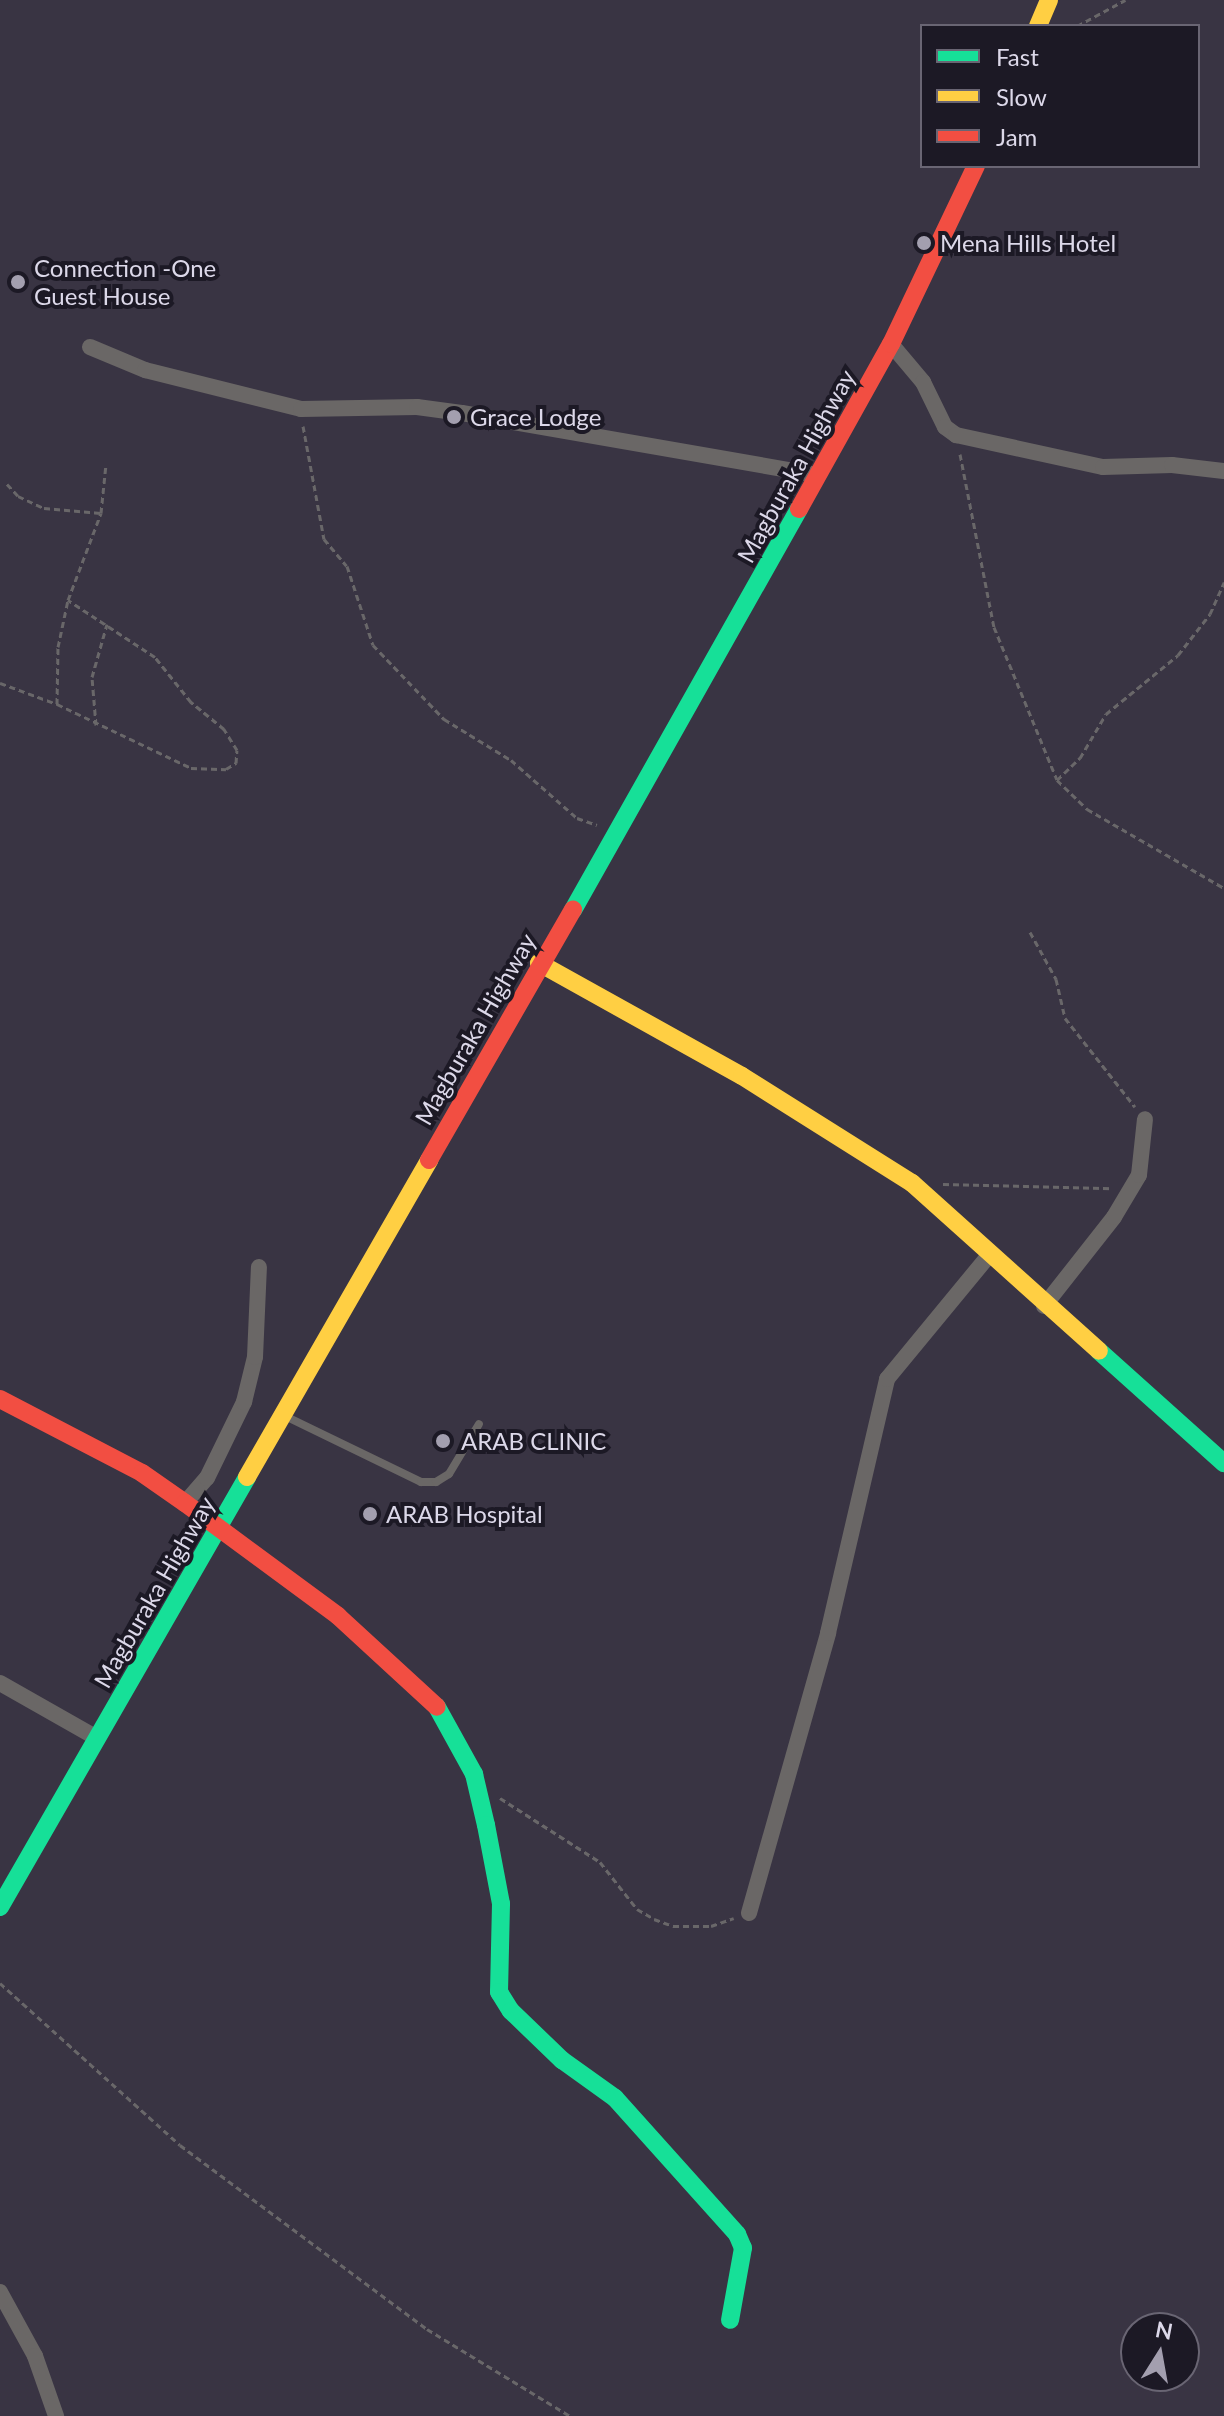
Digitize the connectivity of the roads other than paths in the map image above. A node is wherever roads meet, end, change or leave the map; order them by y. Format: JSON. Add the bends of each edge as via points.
{"nodes":[{"id":1,"x":1049,"y":0,"type":"edge"},
{"id":2,"x":1039,"y":24,"type":"edge"},
{"id":3,"x":975,"y":168,"type":"edge"},
{"id":4,"x":891,"y":344,"type":"junction"},
{"id":5,"x":90,"y":347,"type":"dead end"},
{"id":6,"x":1224,"y":471,"type":"edge"},
{"id":7,"x":818,"y":475,"type":"junction"},
{"id":8,"x":539,"y":963,"type":"junction"},
{"id":9,"x":1145,"y":1119,"type":"road end"},
{"id":10,"x":990,"y":1254,"type":"junction"},
{"id":11,"x":259,"y":1267,"type":"dead end"},
{"id":12,"x":1044,"y":1306,"type":"junction"},
{"id":13,"x":0,"y":1399,"type":"edge"},
{"id":14,"x":284,"y":1416,"type":"junction"},
{"id":15,"x":479,"y":1424,"type":"dead end"},
{"id":16,"x":1224,"y":1463,"type":"edge"},
{"id":17,"x":185,"y":1503,"type":"junction"},
{"id":18,"x":219,"y":1527,"type":"junction"},
{"id":19,"x":0,"y":1683,"type":"edge"},
{"id":20,"x":97,"y":1738,"type":"junction"},
{"id":21,"x":0,"y":1907,"type":"edge"},
{"id":22,"x":749,"y":1913,"type":"road end"},
{"id":23,"x":0,"y":2292,"type":"edge"},
{"id":24,"x":730,"y":2320,"type":"dead end"},
{"id":25,"x":56,"y":2416,"type":"edge"}],
"edges":[{"from":1,"to":2,"type":"street"},
{"from":3,"to":4,"type":"street","name":"Magburaka Highway"},
{"from":4,"to":6,"type":"street","via":[[923,382],[945,427],[956,435],[1103,467],[1172,465]]},
{"from":4,"to":7,"type":"street","name":"Magburaka Highway"},
{"from":5,"to":7,"type":"street","via":[[145,370],[301,409],[447,411]]},
{"from":7,"to":8,"type":"street","name":"Magburaka Highway"},
{"from":8,"to":10,"type":"street","via":[[742,1076],[912,1183]]},
{"from":8,"to":14,"type":"street","name":"Magburaka Highway"},
{"from":9,"to":12,"type":"street","via":[[1139,1175],[1132,1188]]},
{"from":10,"to":12,"type":"street"},
{"from":10,"to":22,"type":"street","via":[[887,1379],[828,1633]]},
{"from":11,"to":17,"type":"street","via":[[255,1357],[244,1402],[207,1478]]},
{"from":12,"to":16,"type":"street"},
{"from":13,"to":17,"type":"street","via":[[142,1473]]},
{"from":14,"to":15,"type":"lane","via":[[421,1482],[449,1474]]},
{"from":14,"to":18,"type":"street","name":"Magburaka Highway"},
{"from":17,"to":18,"type":"street"},
{"from":18,"to":20,"type":"street","name":"Magburaka Highway"},
{"from":18,"to":24,"type":"street","via":[[338,1616],[435,1704],[474,1774],[501,1904],[499,1992],[562,2060],[615,2098],[737,2234],[741,2267]]},
{"from":19,"to":20,"type":"street"},
{"from":20,"to":21,"type":"street","name":"Magburaka Highway"},
{"from":23,"to":25,"type":"street","via":[[35,2356]]}]}
